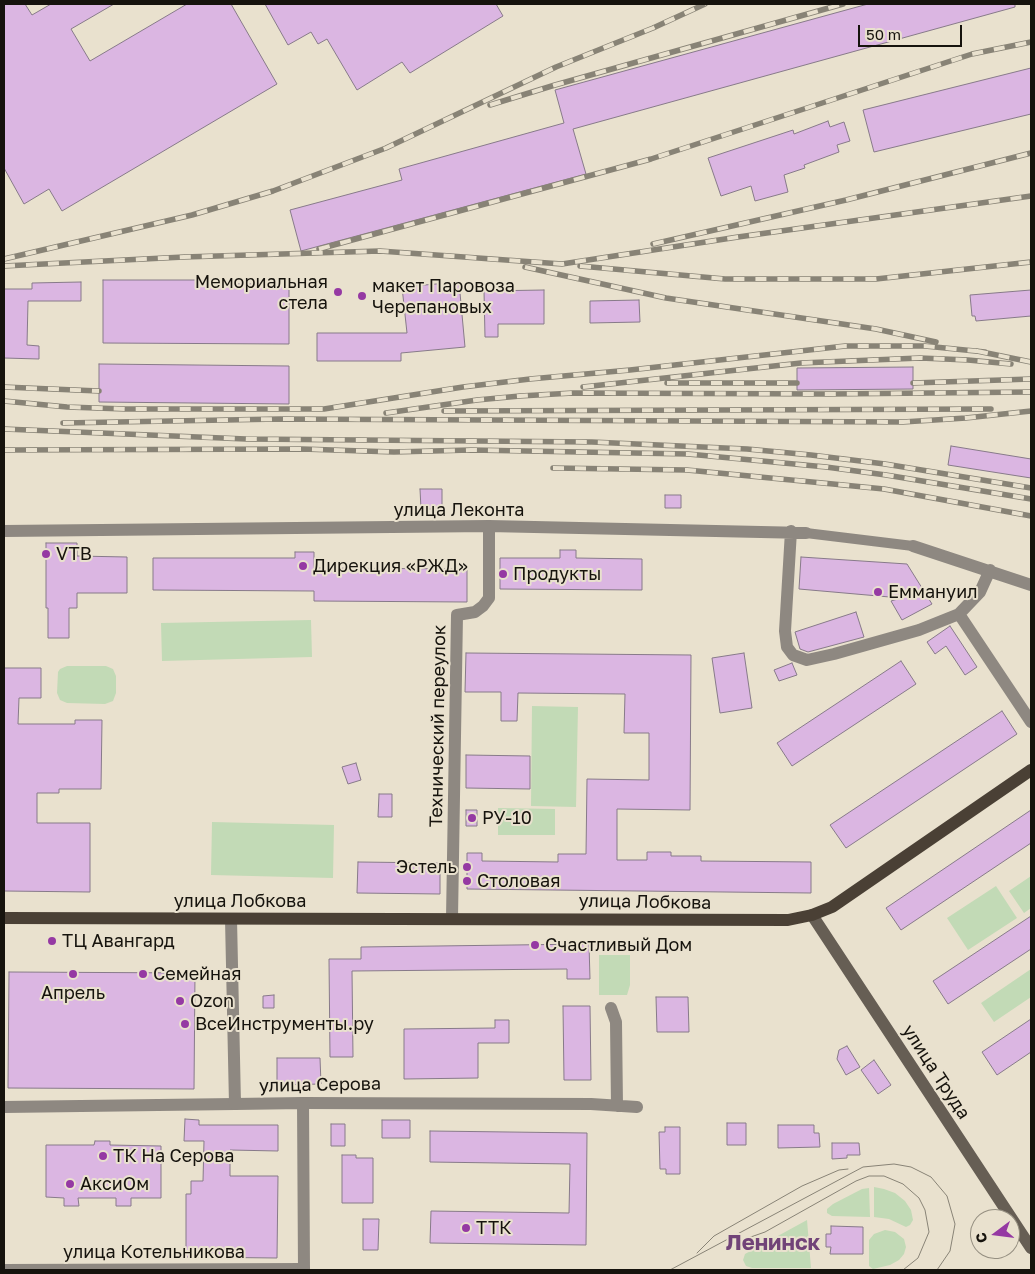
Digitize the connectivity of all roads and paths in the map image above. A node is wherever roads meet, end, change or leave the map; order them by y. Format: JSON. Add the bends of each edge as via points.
{"nodes":[{"id":1,"x":489,"y":526,"type":"junction"},
{"id":2,"x":4,"y":531,"type":"edge"},
{"id":3,"x":791,"y":531,"type":"junction"},
{"id":4,"x":806,"y":533,"type":"joint"},
{"id":5,"x":913,"y":546,"type":"joint"},
{"id":6,"x":990,"y":570,"type":"junction"},
{"id":7,"x":1031,"y":585,"type":"edge"},
{"id":8,"x":959,"y":614,"type":"junction"},
{"id":9,"x":1031,"y":722,"type":"edge"},
{"id":10,"x":1031,"y":770,"type":"edge"},
{"id":11,"x":812,"y":916,"type":"junction"},
{"id":12,"x":4,"y":918,"type":"edge"},
{"id":13,"x":452,"y":918,"type":"junction"},
{"id":14,"x":231,"y":919,"type":"junction"},
{"id":15,"x":611,"y":1008,"type":"dead end"},
{"id":16,"x":303,"y":1103,"type":"junction"},
{"id":17,"x":234,"y":1104,"type":"junction"},
{"id":18,"x":617,"y":1106,"type":"junction"},
{"id":19,"x":4,"y":1107,"type":"edge"},
{"id":20,"x":637,"y":1107,"type":"dead end"},
{"id":21,"x":1031,"y":1248,"type":"edge"},
{"id":22,"x":4,"y":1270,"type":"edge"},
{"id":23,"x":304,"y":1270,"type":"edge"}],
"edges":[{"from":1,"to":2,"type":"street","name":"улица Леконта"},
{"from":1,"to":3,"type":"street","name":"улица Леконта"},
{"from":1,"to":13,"type":"street","name":"Технический переулок","via":[[489,598],[475,612],[457,615]]},
{"from":3,"to":4,"type":"street","name":"улица Леконта"},
{"from":3,"to":8,"type":"street","via":[[785,631],[787,647],[793,655],[807,660],[834,654],[919,630]]},
{"from":4,"to":5,"type":"street","name":"улица Леконта"},
{"from":5,"to":6,"type":"street"},
{"from":6,"to":7,"type":"street"},
{"from":6,"to":8,"type":"street","via":[[980,592]]},
{"from":8,"to":9,"type":"street"},
{"from":10,"to":11,"type":"main road","name":"улица Лобкова","via":[[851,894]]},
{"from":11,"to":13,"type":"main road","name":"улица Лобкова","via":[[754,921]]},
{"from":11,"to":21,"type":"main road","name":"улица Труда"},
{"from":12,"to":14,"type":"main road","name":"улица Лобкова"},
{"from":13,"to":14,"type":"main road","name":"улица Лобкова"},
{"from":14,"to":17,"type":"street"},
{"from":15,"to":18,"type":"street","via":[[616,1022]]},
{"from":16,"to":17,"type":"street","name":"улица Серова"},
{"from":16,"to":18,"type":"street","name":"улица Серова"},
{"from":16,"to":23,"type":"street"},
{"from":17,"to":19,"type":"street","name":"улица Серова"},
{"from":18,"to":20,"type":"street","name":"улица Серова"},
{"from":22,"to":23,"type":"street","name":"улица Котельникова"}]}
